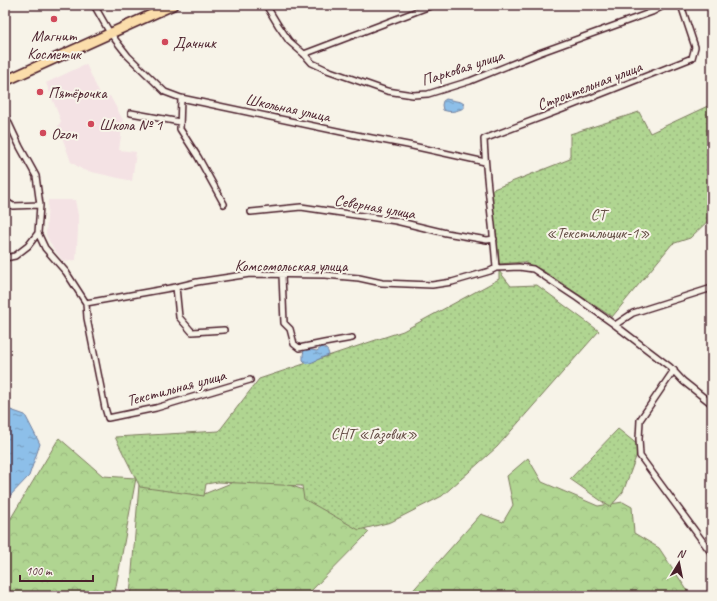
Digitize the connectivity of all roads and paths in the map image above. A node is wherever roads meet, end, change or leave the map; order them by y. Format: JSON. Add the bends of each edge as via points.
{"nodes":[{"id":1,"x":94,"y":5,"type":"edge"},
{"id":2,"x":173,"y":5,"type":"edge"},
{"id":3,"x":266,"y":5,"type":"edge"},
{"id":4,"x":433,"y":5,"type":"edge"},
{"id":5,"x":665,"y":5,"type":"edge"},
{"id":6,"x":681,"y":5,"type":"edge"},
{"id":7,"x":110,"y":33,"type":"junction"},
{"id":8,"x":304,"y":54,"type":"junction"},
{"id":9,"x":5,"y":81,"type":"edge"},
{"id":10,"x":181,"y":98,"type":"junction"},
{"id":11,"x":131,"y":113,"type":"dead end"},
{"id":12,"x":5,"y":115,"type":"edge"},
{"id":13,"x":180,"y":122,"type":"junction"},
{"id":14,"x":485,"y":162,"type":"junction"},
{"id":15,"x":5,"y":201,"type":"edge"},
{"id":16,"x":224,"y":204,"type":"dead end"},
{"id":17,"x":40,"y":205,"type":"junction"},
{"id":18,"x":251,"y":212,"type":"dead end"},
{"id":19,"x":38,"y":233,"type":"junction"},
{"id":20,"x":494,"y":239,"type":"junction"},
{"id":21,"x":5,"y":258,"type":"edge"},
{"id":22,"x":496,"y":268,"type":"junction"},
{"id":23,"x":282,"y":274,"type":"junction"},
{"id":24,"x":176,"y":287,"type":"junction"},
{"id":25,"x":712,"y":288,"type":"edge"},
{"id":26,"x":86,"y":303,"type":"junction"},
{"id":27,"x":615,"y":325,"type":"junction"},
{"id":28,"x":224,"y":330,"type":"dead end"},
{"id":29,"x":352,"y":338,"type":"dead end"},
{"id":30,"x":674,"y":370,"type":"junction"},
{"id":31,"x":250,"y":380,"type":"dead end"},
{"id":32,"x":712,"y":404,"type":"edge"},
{"id":33,"x":712,"y":554,"type":"edge"}],
"edges":[{"from":1,"to":7,"type":"street","name":"Школьная улица"},
{"from":2,"to":7,"type":"highway"},
{"from":3,"to":8,"type":"street","name":"Парковая улица","via":[[289,41]]},
{"from":4,"to":8,"type":"street"},
{"from":5,"to":8,"type":"street","name":"Парковая улица","via":[[470,81],[428,94],[413,95],[387,91],[327,70],[312,63]]},
{"from":6,"to":14,"type":"street","name":"Строительная улица","via":[[695,47],[692,58],[484,138]]},
{"from":7,"to":9,"type":"highway"},
{"from":7,"to":10,"type":"street","name":"Школьная улица","via":[[128,56],[165,92]]},
{"from":10,"to":13,"type":"street"},
{"from":10,"to":14,"type":"street","name":"Школьная улица"},
{"from":11,"to":13,"type":"street"},
{"from":12,"to":17,"type":"street","via":[[36,176]]},
{"from":13,"to":16,"type":"street","via":[[180,130]]},
{"from":14,"to":20,"type":"street"},
{"from":15,"to":17,"type":"street","via":[[13,206]]},
{"from":17,"to":19,"type":"street"},
{"from":18,"to":20,"type":"street","name":"Северная улица","via":[[302,207],[396,220],[446,233]]},
{"from":19,"to":21,"type":"street","via":[[28,246],[15,256]]},
{"from":19,"to":26,"type":"street","via":[[45,248],[66,272]]},
{"from":20,"to":22,"type":"street"},
{"from":22,"to":23,"type":"street","name":"Комсомольская улица","via":[[432,286],[382,283],[325,275]]},
{"from":22,"to":27,"type":"street","name":"Комсомольская улица","via":[[519,266],[533,269]]},
{"from":23,"to":24,"type":"street","name":"Комсомольская улица","via":[[250,274]]},
{"from":23,"to":29,"type":"street","via":[[284,323],[290,329],[294,344],[299,348]]},
{"from":24,"to":26,"type":"street","name":"Комсомольская улица"},
{"from":24,"to":28,"type":"street","via":[[180,317],[192,332]]},
{"from":25,"to":27,"type":"street","via":[[633,313]]},
{"from":26,"to":31,"type":"street","name":"Текстильная улица","via":[[108,418],[156,408]]},
{"from":27,"to":30,"type":"street","name":"Комсомольская улица"},
{"from":30,"to":32,"type":"street","name":"Комсомольская улица","via":[[683,381]]},
{"from":30,"to":33,"type":"street","via":[[640,420],[640,456]]}]}
